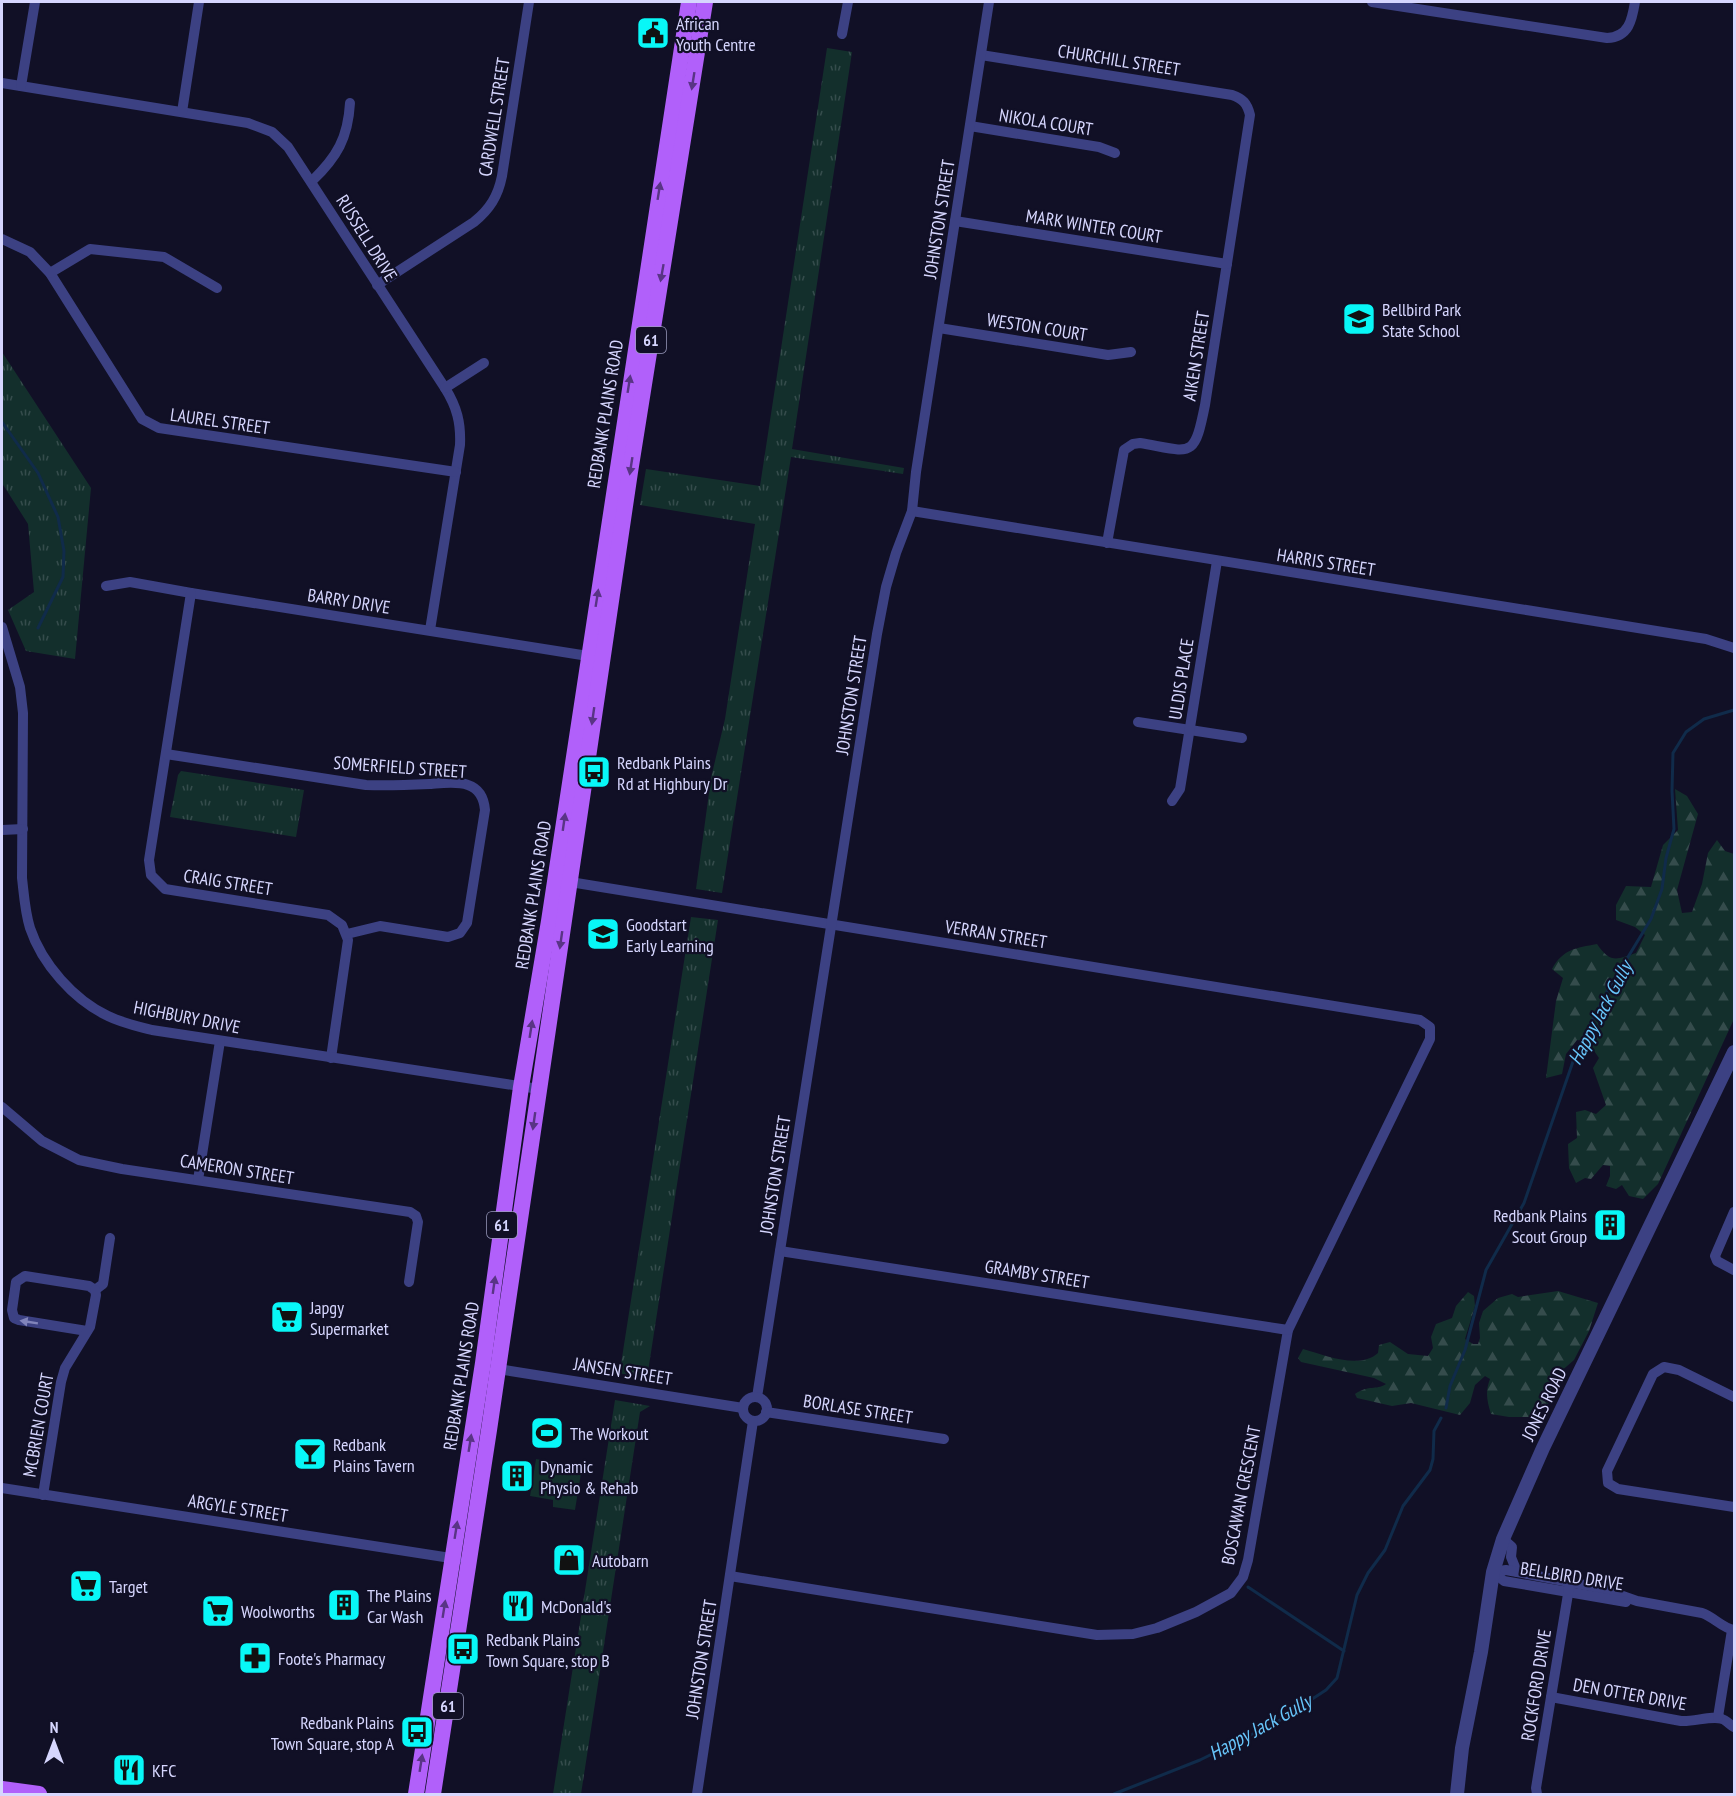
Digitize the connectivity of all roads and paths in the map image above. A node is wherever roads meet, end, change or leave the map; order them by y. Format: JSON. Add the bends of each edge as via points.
{"nodes":[{"id":1,"x":35,"y":2,"type":"edge"},
{"id":2,"x":199,"y":2,"type":"edge"},
{"id":3,"x":529,"y":2,"type":"edge"},
{"id":4,"x":689,"y":2,"type":"edge"},
{"id":5,"x":705,"y":2,"type":"edge"},
{"id":6,"x":848,"y":2,"type":"edge"},
{"id":7,"x":989,"y":2,"type":"edge"},
{"id":8,"x":1372,"y":2,"type":"edge"},
{"id":9,"x":1635,"y":2,"type":"edge"},
{"id":10,"x":842,"y":34,"type":"dead end"},
{"id":11,"x":981,"y":55,"type":"junction"},
{"id":12,"x":2,"y":83,"type":"edge"},
{"id":13,"x":21,"y":86,"type":"junction"},
{"id":14,"x":350,"y":104,"type":"dead end"},
{"id":15,"x":1248,"y":106,"type":"joint"},
{"id":16,"x":183,"y":112,"type":"junction"},
{"id":17,"x":970,"y":126,"type":"junction"},
{"id":18,"x":1115,"y":153,"type":"dead end"},
{"id":19,"x":312,"y":181,"type":"junction"},
{"id":20,"x":955,"y":221,"type":"junction"},
{"id":21,"x":2,"y":239,"type":"edge"},
{"id":22,"x":1227,"y":264,"type":"junction"},
{"id":23,"x":51,"y":273,"type":"junction"},
{"id":24,"x":377,"y":285,"type":"junction"},
{"id":25,"x":217,"y":288,"type":"dead end"},
{"id":26,"x":939,"y":328,"type":"junction"},
{"id":27,"x":1131,"y":352,"type":"dead end"},
{"id":28,"x":484,"y":363,"type":"dead end"},
{"id":29,"x":445,"y":388,"type":"junction"},
{"id":30,"x":456,"y":472,"type":"junction"},
{"id":31,"x":912,"y":511,"type":"junction"},
{"id":32,"x":1107,"y":543,"type":"junction"},
{"id":33,"x":1217,"y":561,"type":"junction"},
{"id":34,"x":106,"y":586,"type":"dead end"},
{"id":35,"x":191,"y":593,"type":"junction"},
{"id":36,"x":2,"y":627,"type":"edge"},
{"id":37,"x":430,"y":630,"type":"junction"},
{"id":38,"x":1734,"y":648,"type":"edge"},
{"id":39,"x":588,"y":656,"type":"junction"},
{"id":40,"x":1138,"y":722,"type":"dead end"},
{"id":41,"x":1189,"y":730,"type":"junction"},
{"id":42,"x":1242,"y":738,"type":"dead end"},
{"id":43,"x":166,"y":754,"type":"junction"},
{"id":44,"x":1172,"y":801,"type":"dead end"},
{"id":45,"x":23,"y":829,"type":"junction"},
{"id":46,"x":2,"y":830,"type":"edge"},
{"id":47,"x":562,"y":881,"type":"junction"},
{"id":48,"x":831,"y":924,"type":"junction"},
{"id":49,"x":347,"y":934,"type":"junction"},
{"id":50,"x":1430,"y":1027,"type":"joint"},
{"id":51,"x":220,"y":1041,"type":"junction"},
{"id":52,"x":1734,"y":1052,"type":"edge"},
{"id":53,"x":331,"y":1058,"type":"junction"},
{"id":54,"x":521,"y":1086,"type":"junction"},
{"id":55,"x":539,"y":1089,"type":"junction"},
{"id":56,"x":2,"y":1107,"type":"edge"},
{"id":57,"x":198,"y":1180,"type":"junction"},
{"id":58,"x":1734,"y":1212,"type":"edge"},
{"id":59,"x":110,"y":1238,"type":"dead end"},
{"id":60,"x":780,"y":1251,"type":"junction"},
{"id":61,"x":1734,"y":1270,"type":"edge"},
{"id":62,"x":409,"y":1282,"type":"dead end"},
{"id":63,"x":94,"y":1290,"type":"junction"},
{"id":64,"x":1288,"y":1330,"type":"junction"},
{"id":65,"x":87,"y":1331,"type":"junction"},
{"id":66,"x":491,"y":1366,"type":"junction"},
{"id":67,"x":1734,"y":1396,"type":"edge"},
{"id":68,"x":756,"y":1397,"type":"junction"},
{"id":69,"x":743,"y":1408,"type":"junction"},
{"id":70,"x":766,"y":1412,"type":"junction"},
{"id":71,"x":753,"y":1421,"type":"junction"},
{"id":72,"x":944,"y":1439,"type":"dead end"},
{"id":73,"x":2,"y":1488,"type":"edge"},
{"id":74,"x":43,"y":1495,"type":"junction"},
{"id":75,"x":1734,"y":1507,"type":"edge"},
{"id":76,"x":1503,"y":1539,"type":"junction"},
{"id":77,"x":452,"y":1558,"type":"junction"},
{"id":78,"x":469,"y":1561,"type":"junction"},
{"id":79,"x":1493,"y":1572,"type":"junction"},
{"id":80,"x":1517,"y":1572,"type":"junction"},
{"id":81,"x":730,"y":1576,"type":"junction"},
{"id":82,"x":1569,"y":1587,"type":"junction"},
{"id":83,"x":1733,"y":1630,"type":"edge"},
{"id":84,"x":458,"y":1642,"type":"junction"},
{"id":85,"x":1551,"y":1697,"type":"junction"},
{"id":86,"x":430,"y":1708,"type":"junction"},
{"id":87,"x":1718,"y":1717,"type":"junction"},
{"id":88,"x":1734,"y":1727,"type":"edge"},
{"id":89,"x":2,"y":1789,"type":"edge"},
{"id":90,"x":39,"y":1794,"type":"edge"},
{"id":91,"x":416,"y":1794,"type":"edge"},
{"id":92,"x":433,"y":1794,"type":"edge"},
{"id":93,"x":697,"y":1794,"type":"edge"},
{"id":94,"x":1457,"y":1794,"type":"edge"},
{"id":95,"x":1537,"y":1794,"type":"edge"}],
"edges":[{"from":1,"to":13,"type":"street"},
{"from":2,"to":16,"type":"street"},
{"from":3,"to":24,"type":"street","name":"CARDWELL STREET","via":[[496,197],[474,222]]},
{"from":39,"to":4,"type":"main road","name":"REDBANK PLAINS ROAD","number":"61","one_way":true},
{"from":5,"to":47,"type":"main road","name":"REDBANK PLAINS ROAD","number":"61","one_way":true},
{"from":6,"to":10,"type":"street"},
{"from":7,"to":11,"type":"street","name":"JOHNSTON STREET"},
{"from":8,"to":9,"type":"street","via":[[1607,38],[1620,36],[1628,28]]},
{"from":11,"to":15,"type":"street","name":"CHURCHILL STREET","via":[[1232,95]]},
{"from":11,"to":17,"type":"street","name":"JOHNSTON STREET"},
{"from":12,"to":13,"type":"street","name":"RUSSELL DRIVE"},
{"from":13,"to":16,"type":"street","name":"RUSSELL DRIVE"},
{"from":14,"to":19,"type":"street","via":[[344,142]]},
{"from":15,"to":22,"type":"street","name":"AIKEN STREET","via":[[1250,115]]},
{"from":16,"to":19,"type":"street","name":"RUSSELL DRIVE","via":[[248,123],[272,132]]},
{"from":17,"to":18,"type":"street","name":"NIKOLA COURT"},
{"from":17,"to":20,"type":"street","name":"JOHNSTON STREET"},
{"from":19,"to":24,"type":"street","name":"RUSSELL DRIVE"},
{"from":20,"to":22,"type":"street","name":"MARK WINTER COURT"},
{"from":20,"to":26,"type":"street","name":"JOHNSTON STREET"},
{"from":21,"to":23,"type":"street","name":"LAUREL STREET","via":[[30,252]]},
{"from":22,"to":32,"type":"street","name":"AIKEN STREET","via":[[1197,439],[1183,450],[1140,443],[1124,450]]},
{"from":23,"to":25,"type":"street","via":[[90,249],[164,257]]},
{"from":23,"to":30,"type":"street","name":"LAUREL STREET","via":[[142,419],[159,428]]},
{"from":24,"to":29,"type":"street","name":"RUSSELL DRIVE"},
{"from":26,"to":27,"type":"street","name":"WESTON COURT","via":[[1108,355]]},
{"from":26,"to":31,"type":"street","name":"JOHNSTON STREET"},
{"from":28,"to":29,"type":"street"},
{"from":29,"to":30,"type":"street","name":"RUSSELL DRIVE","via":[[461,429]]},
{"from":30,"to":37,"type":"street","name":"RUSSELL DRIVE"},
{"from":31,"to":32,"type":"street","name":"HARRIS STREET"},
{"from":31,"to":48,"type":"street","name":"JOHNSTON STREET","via":[[886,587]]},
{"from":32,"to":33,"type":"street","name":"HARRIS STREET"},
{"from":33,"to":38,"type":"street","name":"HARRIS STREET","via":[[1706,639]]},
{"from":33,"to":41,"type":"street","name":"ULDIS PLACE"},
{"from":34,"to":35,"type":"street","name":"BARRY DRIVE","via":[[130,582]]},
{"from":35,"to":37,"type":"street","name":"BARRY DRIVE"},
{"from":35,"to":43,"type":"street","name":"CRAIG STREET"},
{"from":36,"to":45,"type":"street","name":"HIGHBURY DRIVE","via":[[20,687],[23,713]]},
{"from":37,"to":39,"type":"street","name":"BARRY DRIVE"},
{"from":47,"to":39,"type":"main road","name":"REDBANK PLAINS ROAD","number":"61","one_way":true},
{"from":40,"to":41,"type":"street"},
{"from":41,"to":42,"type":"street"},
{"from":41,"to":44,"type":"street","name":"ULDIS PLACE","via":[[1180,789]]},
{"from":43,"to":49,"type":"street","name":"CRAIG STREET","via":[[149,860],[151,875],[165,888],[328,915]]},
{"from":43,"to":49,"type":"street","name":"SOMERFIELD STREET","via":[[366,785],[456,783],[478,790],[485,810],[467,923],[460,933],[448,937],[380,926]]},
{"from":45,"to":46,"type":"street"},
{"from":45,"to":51,"type":"street","name":"HIGHBURY DRIVE","via":[[22,878],[30,927],[38,948],[56,974],[81,998],[114,1018],[152,1030]]},
{"from":47,"to":48,"type":"street","name":"VERRAN STREET"},
{"from":54,"to":47,"type":"main road","name":"REDBANK PLAINS ROAD","number":"61","one_way":true},
{"from":47,"to":55,"type":"main road","name":"REDBANK PLAINS ROAD","number":"61","one_way":true},
{"from":48,"to":50,"type":"street","name":"VERRAN STREET","via":[[1420,1020]]},
{"from":48,"to":60,"type":"street","name":"JOHNSTON STREET"},
{"from":49,"to":53,"type":"street"},
{"from":50,"to":64,"type":"street","name":"BOSCAWAN CRESCENT","via":[[1430,1039]]},
{"from":51,"to":53,"type":"street","name":"HIGHBURY DRIVE"},
{"from":51,"to":57,"type":"street"},
{"from":52,"to":76,"type":"street","name":"JONES ROAD"},
{"from":53,"to":54,"type":"street","name":"HIGHBURY DRIVE"},
{"from":54,"to":55,"type":"street","name":"HIGHBURY DRIVE"},
{"from":66,"to":54,"type":"main road","name":"REDBANK PLAINS ROAD","number":"61","one_way":true},
{"from":55,"to":66,"type":"main road","name":"REDBANK PLAINS ROAD","number":"61","one_way":true,"via":[[507,1310],[499,1317]]},
{"from":56,"to":57,"type":"street","name":"CAMERON STREET","via":[[42,1141],[79,1160]]},
{"from":57,"to":62,"type":"street","name":"CAMERON STREET","via":[[410,1212],[418,1222]]},
{"from":58,"to":61,"type":"street","via":[[1715,1256]]},
{"from":59,"to":63,"type":"street","name":"MCBRIEN COURT","via":[[103,1284]]},
{"from":60,"to":64,"type":"street","name":"GRAMBY STREET"},
{"from":60,"to":68,"type":"street","name":"JOHNSTON STREET"},
{"from":63,"to":65,"type":"street","name":"MCBRIEN COURT","via":[[93,1316]]},
{"from":65,"to":63,"type":"street","one_way":true,"via":[[14,1318],[16,1282],[25,1276]]},
{"from":64,"to":81,"type":"street","name":"BOSCAWAN CRESCENT","via":[[1243,1577],[1231,1593],[1196,1612],[1127,1636],[1097,1635]]},
{"from":65,"to":74,"type":"street","name":"MCBRIEN COURT","via":[[61,1382]]},
{"from":66,"to":69,"type":"street","name":"JANSEN STREET"},
{"from":77,"to":66,"type":"main road","name":"REDBANK PLAINS ROAD","number":"61","one_way":true},
{"from":66,"to":78,"type":"main road","name":"REDBANK PLAINS ROAD","number":"61"},
{"from":67,"to":75,"type":"street","via":[[1664,1367],[1653,1374],[1606,1476],[1608,1483],[1618,1489]]},
{"from":68,"to":69,"type":"street"},
{"from":68,"to":70,"type":"street","via":[[765,1403]]},
{"from":69,"to":71,"type":"street","via":[[745,1416]]},
{"from":70,"to":71,"type":"street"},
{"from":70,"to":72,"type":"street","name":"BORLASE STREET"},
{"from":71,"to":81,"type":"street","name":"JOHNSTON STREET"},
{"from":73,"to":74,"type":"street","name":"ARGYLE STREET"},
{"from":74,"to":77,"type":"street","name":"ARGYLE STREET"},
{"from":76,"to":79,"type":"street","name":"JONES ROAD"},
{"from":76,"to":80,"type":"street","name":"BELLBIRD DRIVE","via":[[1512,1547]]},
{"from":77,"to":78,"type":"street","name":"ARGYLE STREET"},
{"from":86,"to":77,"type":"main road","name":"REDBANK PLAINS ROAD","number":"61","one_way":true},
{"from":78,"to":84,"type":"main road","name":"REDBANK PLAINS ROAD","number":"61"},
{"from":79,"to":80,"type":"street","name":"BELLBIRD DRIVE"},
{"from":79,"to":82,"type":"street","name":"BELLBIRD DRIVE","via":[[1504,1581]]},
{"from":79,"to":94,"type":"street","name":"JONES ROAD"},
{"from":80,"to":82,"type":"street","name":"BELLBIRD DRIVE"},
{"from":81,"to":93,"type":"street","name":"JOHNSTON STREET"},
{"from":82,"to":83,"type":"street","name":"BELLBIRD DRIVE","via":[[1626,1602],[1702,1613]]},
{"from":82,"to":85,"type":"street","name":"ROCKFORD DRIVE"},
{"from":83,"to":87,"type":"street"},
{"from":84,"to":86,"type":"main road","via":[[449,1651],[441,1699]]},
{"from":84,"to":92,"type":"main road","name":"REDBANK PLAINS ROAD","number":"61"},
{"from":85,"to":87,"type":"street","name":"DEN OTTER DRIVE","via":[[1681,1721]]},
{"from":85,"to":95,"type":"street","name":"ROCKFORD DRIVE"},
{"from":91,"to":86,"type":"main road","name":"REDBANK PLAINS ROAD","number":"61","one_way":true},
{"from":87,"to":88,"type":"street"},
{"from":89,"to":90,"type":"main road"}]}
